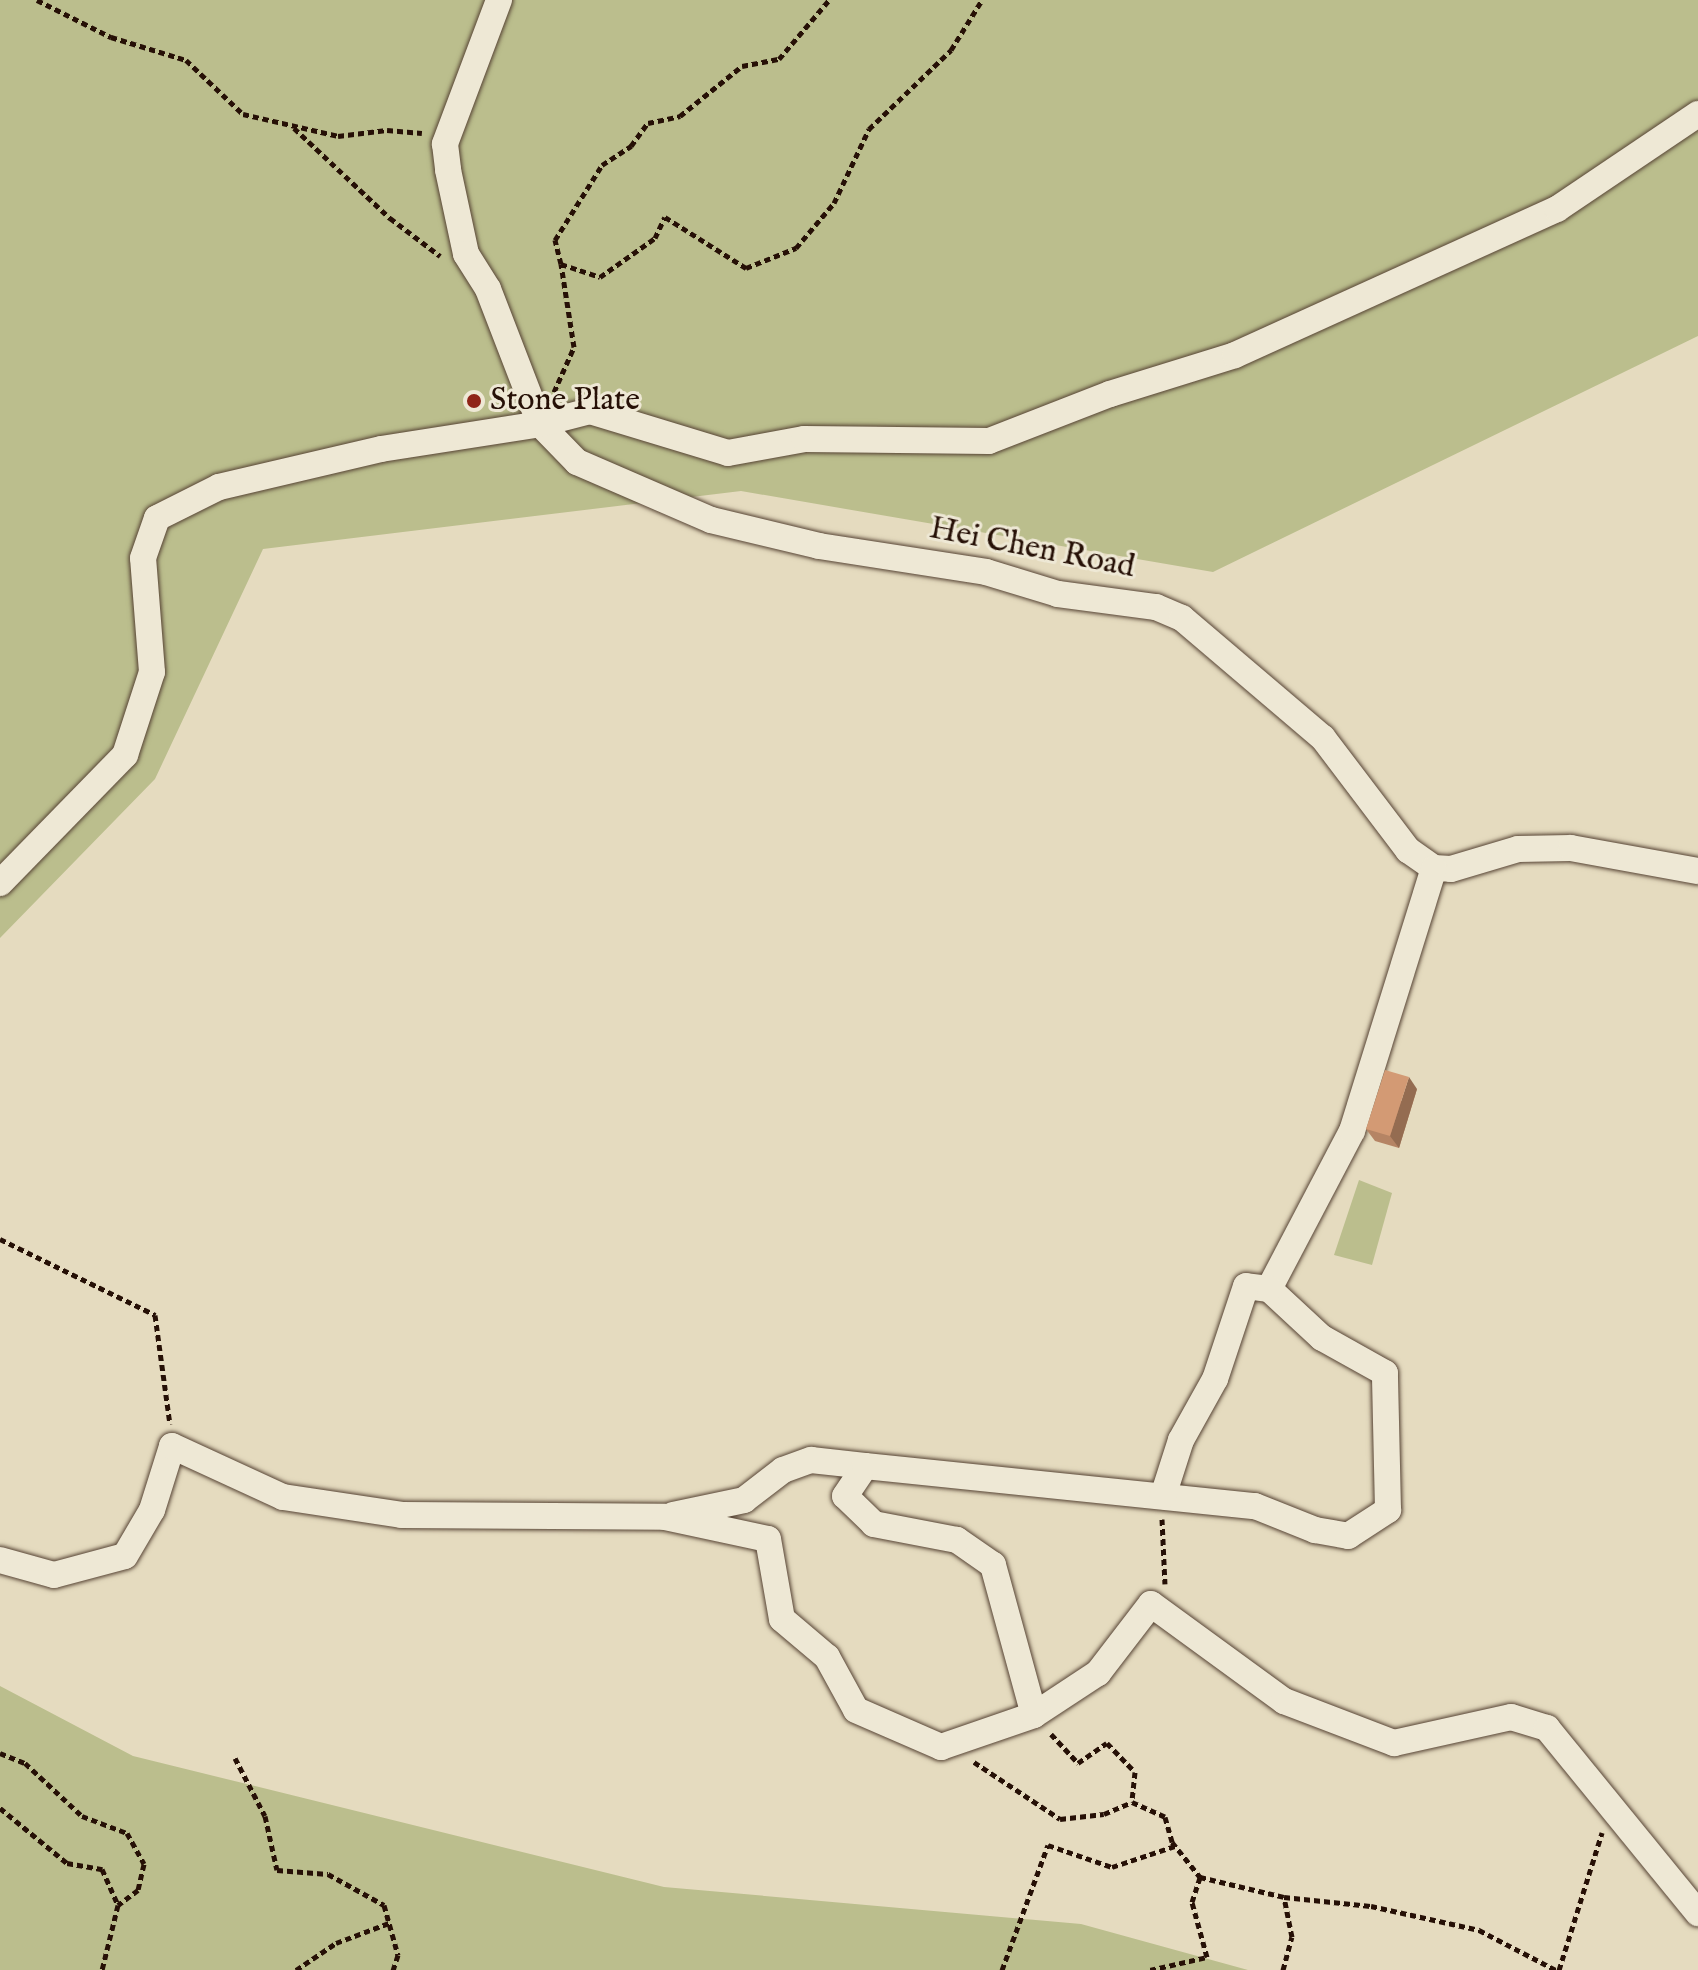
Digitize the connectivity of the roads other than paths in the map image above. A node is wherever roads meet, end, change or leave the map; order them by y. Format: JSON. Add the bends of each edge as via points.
{"nodes":[{"id":1,"x":499,"y":0,"type":"edge"},
{"id":2,"x":1698,"y":114,"type":"edge"},
{"id":3,"x":540,"y":424,"type":"junction"},
{"id":4,"x":1434,"y":868,"type":"junction"},
{"id":5,"x":1698,"y":871,"type":"edge"},
{"id":6,"x":0,"y":883,"type":"edge"},
{"id":7,"x":1269,"y":1289,"type":"junction"},
{"id":8,"x":865,"y":1466,"type":"junction"},
{"id":9,"x":1163,"y":1496,"type":"junction"},
{"id":10,"x":665,"y":1517,"type":"junction"},
{"id":11,"x":0,"y":1560,"type":"edge"},
{"id":12,"x":1034,"y":1715,"type":"junction"},
{"id":13,"x":1698,"y":1913,"type":"edge"}],
"edges":[{"from":1,"to":3,"type":"street","via":[[445,144],[466,254],[488,289]]},
{"from":2,"to":3,"type":"street","via":[[1557,209],[1235,355],[1110,394],[989,441],[804,439],[728,453],[590,411]]},
{"from":3,"to":4,"type":"street","name":"Hei Chen Road","via":[[577,462],[711,520],[819,546],[986,572],[1058,594],[1156,607],[1182,618],[1323,738],[1408,850]]},
{"from":3,"to":6,"type":"street","via":[[381,449],[219,487],[157,518],[143,558],[152,672],[125,755]]},
{"from":4,"to":5,"type":"street","via":[[1451,869],[1518,849],[1571,848]]},
{"from":4,"to":7,"type":"street","via":[[1352,1131]]},
{"from":7,"to":9,"type":"street","via":[[1246,1286],[1215,1379],[1181,1440]]},
{"from":7,"to":9,"type":"street","via":[[1322,1338],[1385,1373],[1388,1510],[1348,1536],[1315,1530],[1255,1506]]},
{"from":8,"to":9,"type":"street"},
{"from":8,"to":10,"type":"street","via":[[811,1460],[783,1470],[744,1500]]},
{"from":8,"to":12,"type":"street","via":[[845,1496],[874,1524],[957,1540],[993,1565]]},
{"from":10,"to":11,"type":"street","via":[[402,1515],[283,1497],[172,1446],[152,1510],[125,1556],[54,1575]]},
{"from":10,"to":12,"type":"street","via":[[768,1539],[782,1619],[827,1657],[856,1710],[941,1747]]},
{"from":12,"to":13,"type":"street","via":[[1098,1673],[1151,1604],[1284,1701],[1394,1743],[1511,1717],[1547,1728]]}]}
